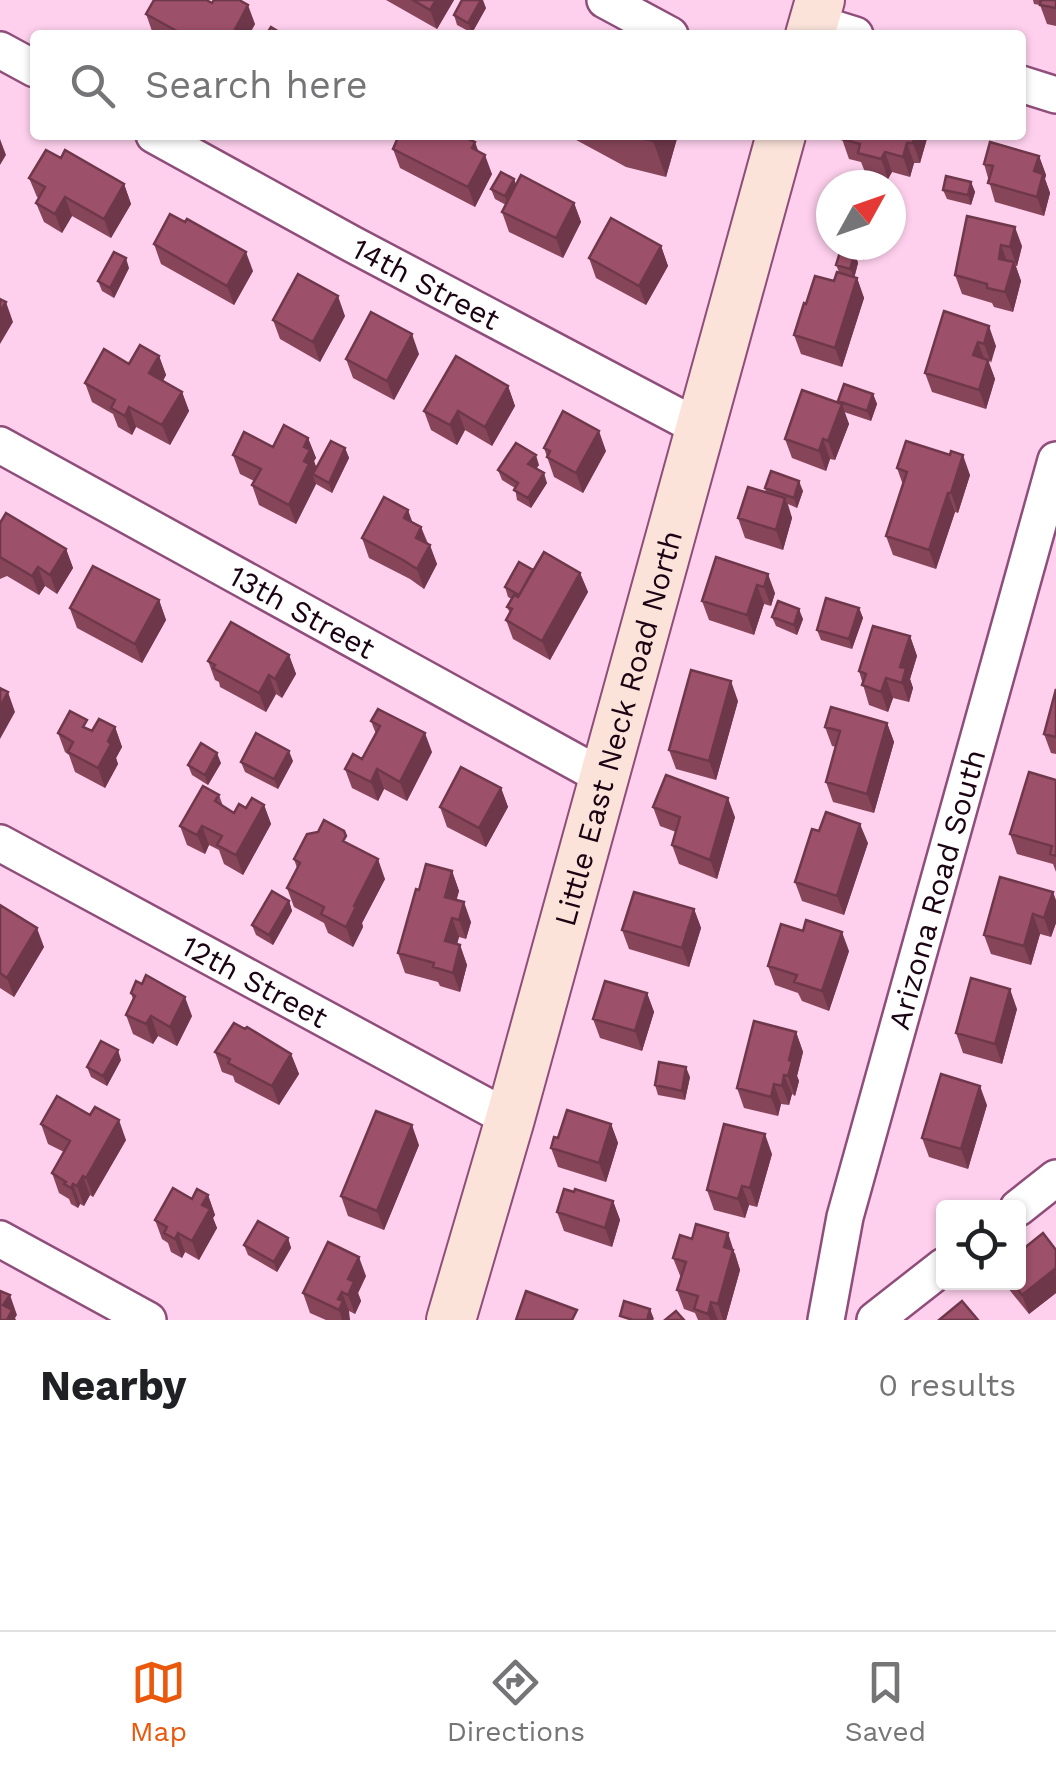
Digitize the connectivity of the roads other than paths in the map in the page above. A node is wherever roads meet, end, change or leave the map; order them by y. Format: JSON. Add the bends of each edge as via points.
{"nodes":[{"id":1,"x":605,"y":0,"type":"edge"},
{"id":2,"x":661,"y":30,"type":"edge"},
{"id":3,"x":0,"y":50,"type":"edge"},
{"id":4,"x":30,"y":66,"type":"edge"},
{"id":5,"x":1026,"y":86,"type":"edge"},
{"id":6,"x":1056,"y":95,"type":"edge"},
{"id":7,"x":163,"y":140,"type":"edge"},
{"id":8,"x":779,"y":140,"type":"edge"},
{"id":9,"x":700,"y":428,"type":"junction"},
{"id":10,"x":0,"y":445,"type":"edge"},
{"id":11,"x":1056,"y":460,"type":"edge"},
{"id":12,"x":603,"y":777,"type":"junction"},
{"id":13,"x":0,"y":842,"type":"edge"},
{"id":14,"x":510,"y":1119,"type":"junction"},
{"id":15,"x":1056,"y":1178,"type":"edge"},
{"id":16,"x":1026,"y":1202,"type":"edge"},
{"id":17,"x":0,"y":1239,"type":"edge"},
{"id":18,"x":936,"y":1272,"type":"edge"},
{"id":19,"x":148,"y":1320,"type":"edge"},
{"id":20,"x":452,"y":1320,"type":"edge"},
{"id":21,"x":826,"y":1320,"type":"edge"},
{"id":22,"x":875,"y":1320,"type":"edge"}],
"edges":[{"from":1,"to":2,"type":"street"},
{"from":3,"to":4,"type":"street"},
{"from":5,"to":6,"type":"street"},
{"from":7,"to":9,"type":"street","name":"14th Street"},
{"from":8,"to":9,"type":"main road","name":"Little East Neck Road North"},
{"from":9,"to":12,"type":"main road","name":"Little East Neck Road North"},
{"from":10,"to":12,"type":"street","name":"13th Street"},
{"from":11,"to":21,"type":"street","name":"Arizona Road South","via":[[845,1217]]},
{"from":12,"to":14,"type":"main road","name":"Little East Neck Road North"},
{"from":13,"to":14,"type":"street","name":"12th Street"},
{"from":14,"to":20,"type":"main road","name":"Little East Neck Road North"},
{"from":15,"to":16,"type":"street"},
{"from":17,"to":19,"type":"street"},
{"from":18,"to":22,"type":"street"}]}
